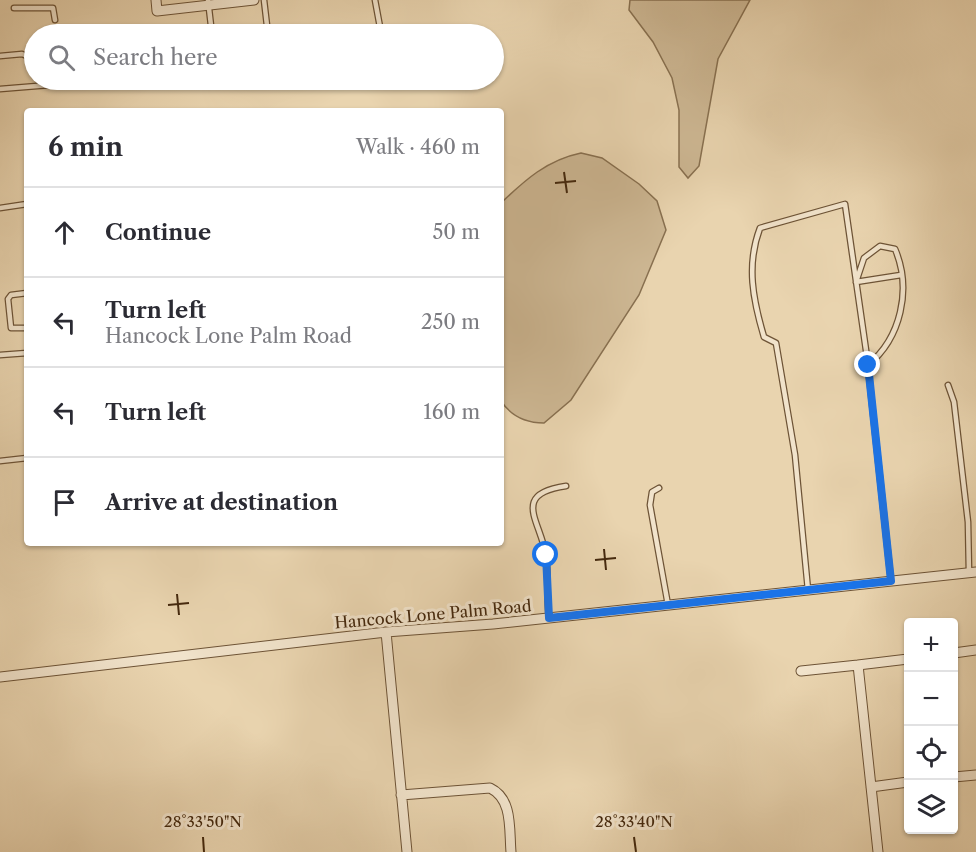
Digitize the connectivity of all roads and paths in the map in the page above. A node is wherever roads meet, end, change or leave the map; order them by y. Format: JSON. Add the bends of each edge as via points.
{"nodes":[{"id":1,"x":156,"y":0,"type":"edge"},
{"id":2,"x":254,"y":0,"type":"edge"},
{"id":3,"x":264,"y":0,"type":"edge"},
{"id":4,"x":375,"y":0,"type":"edge"},
{"id":5,"x":208,"y":3,"type":"edge"},
{"id":6,"x":14,"y":8,"type":"dead end"},
{"id":7,"x":55,"y":20,"type":"dead end"},
{"id":8,"x":211,"y":24,"type":"edge"},
{"id":9,"x":267,"y":24,"type":"edge"},
{"id":10,"x":379,"y":24,"type":"edge"},
{"id":11,"x":24,"y":55,"type":"edge"},
{"id":12,"x":0,"y":56,"type":"edge"},
{"id":13,"x":24,"y":85,"type":"edge"},
{"id":14,"x":0,"y":89,"type":"edge"},
{"id":15,"x":24,"y":204,"type":"edge"},
{"id":16,"x":0,"y":208,"type":"edge"},
{"id":17,"x":901,"y":274,"type":"junction"},
{"id":18,"x":856,"y":282,"type":"junction"},
{"id":19,"x":24,"y":293,"type":"edge"},
{"id":20,"x":24,"y":328,"type":"edge"},
{"id":21,"x":24,"y":353,"type":"edge"},
{"id":22,"x":0,"y":355,"type":"edge"},
{"id":23,"x":868,"y":365,"type":"junction"},
{"id":24,"x":948,"y":385,"type":"dead end"},
{"id":25,"x":24,"y":458,"type":"edge"},
{"id":26,"x":0,"y":461,"type":"edge"},
{"id":27,"x":566,"y":486,"type":"dead end"},
{"id":28,"x":659,"y":488,"type":"dead end"},
{"id":29,"x":972,"y":573,"type":"edge"},
{"id":30,"x":891,"y":581,"type":"junction"},
{"id":31,"x":808,"y":590,"type":"junction"},
{"id":32,"x":668,"y":605,"type":"junction"},
{"id":33,"x":549,"y":618,"type":"junction"},
{"id":34,"x":386,"y":632,"type":"junction"},
{"id":35,"x":976,"y":651,"type":"edge"},
{"id":36,"x":958,"y":653,"type":"edge"},
{"id":37,"x":904,"y":659,"type":"edge"},
{"id":38,"x":858,"y":664,"type":"junction"},
{"id":39,"x":801,"y":670,"type":"dead end"},
{"id":40,"x":0,"y":677,"type":"edge"},
{"id":41,"x":976,"y":775,"type":"edge"},
{"id":42,"x":958,"y":777,"type":"edge"},
{"id":43,"x":904,"y":783,"type":"edge"},
{"id":44,"x":871,"y":787,"type":"junction"},
{"id":45,"x":401,"y":795,"type":"junction"},
{"id":46,"x":407,"y":852,"type":"edge"},
{"id":47,"x":512,"y":852,"type":"edge"},
{"id":48,"x":878,"y":852,"type":"edge"}],
"edges":[{"from":1,"to":5,"type":"street","via":[[157,11]]},
{"from":2,"to":5,"type":"street"},
{"from":3,"to":9,"type":"lane"},
{"from":4,"to":10,"type":"lane"},
{"from":5,"to":8,"type":"lane"},
{"from":6,"to":7,"type":"lane","via":[[53,8]]},
{"from":11,"to":12,"type":"lane"},
{"from":13,"to":14,"type":"lane"},
{"from":15,"to":16,"type":"lane"},
{"from":17,"to":18,"type":"lane"},
{"from":17,"to":18,"type":"lane","via":[[895,249],[880,246],[864,258]]},
{"from":17,"to":23,"type":"lane","via":[[903,294],[897,324],[883,353]]},
{"from":18,"to":23,"type":"lane"},
{"from":18,"to":31,"type":"lane","via":[[845,204],[760,228],[752,249],[752,280],[764,337],[776,343],[795,455]]},
{"from":19,"to":20,"type":"lane","via":[[8,299],[11,328]]},
{"from":21,"to":22,"type":"lane"},
{"from":23,"to":30,"type":"lane"},
{"from":24,"to":29,"type":"lane","via":[[954,402]]},
{"from":25,"to":26,"type":"lane"},
{"from":27,"to":33,"type":"lane","via":[[542,492],[532,509],[546,555]]},
{"from":28,"to":32,"type":"lane","via":[[652,492],[650,505]]},
{"from":29,"to":30,"type":"street","name":"Hancock Lone Palm Road"},
{"from":30,"to":31,"type":"street","name":"Hancock Lone Palm Road"},
{"from":31,"to":32,"type":"street","name":"Hancock Lone Palm Road"},
{"from":32,"to":33,"type":"street","name":"Hancock Lone Palm Road"},
{"from":33,"to":34,"type":"street","name":"Hancock Lone Palm Road"},
{"from":34,"to":40,"type":"street","name":"Hancock Lone Palm Road"},
{"from":34,"to":45,"type":"street"},
{"from":35,"to":36,"type":"street"},
{"from":37,"to":38,"type":"street"},
{"from":38,"to":39,"type":"street"},
{"from":38,"to":44,"type":"street"},
{"from":41,"to":42,"type":"street"},
{"from":43,"to":44,"type":"street"},
{"from":44,"to":48,"type":"street"},
{"from":45,"to":46,"type":"street"},
{"from":45,"to":47,"type":"street","via":[[490,788],[501,793],[507,804]]}]}
